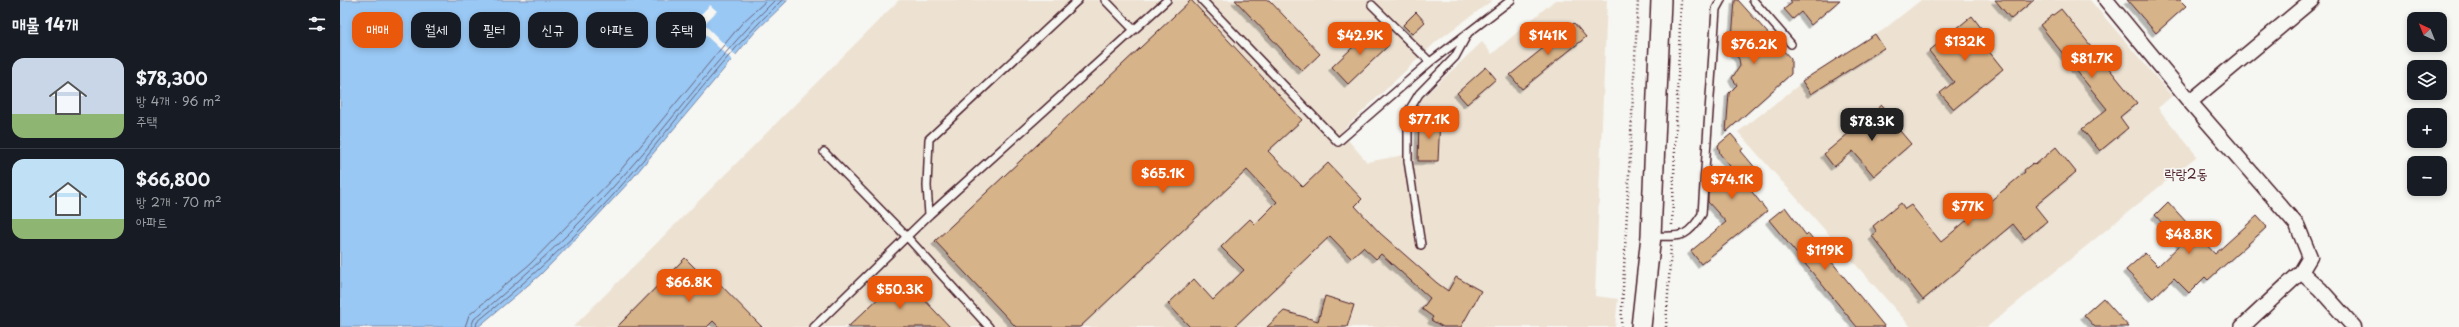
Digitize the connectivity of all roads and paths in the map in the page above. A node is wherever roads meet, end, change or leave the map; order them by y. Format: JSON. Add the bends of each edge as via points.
{"nodes":[{"id":1,"x":1078,"y":0,"type":"edge"},
{"id":2,"x":1105,"y":0,"type":"edge"},
{"id":3,"x":1167,"y":0,"type":"edge"},
{"id":4,"x":1202,"y":0,"type":"edge"},
{"id":5,"x":1511,"y":0,"type":"edge"},
{"id":6,"x":1638,"y":0,"type":"edge"},
{"id":7,"x":1661,"y":0,"type":"edge"},
{"id":8,"x":1681,"y":0,"type":"edge"},
{"id":9,"x":1721,"y":0,"type":"edge"},
{"id":10,"x":1753,"y":0,"type":"edge"},
{"id":11,"x":2106,"y":0,"type":"edge"},
{"id":12,"x":2312,"y":0,"type":"edge"},
{"id":13,"x":1372,"y":5,"type":"dead end"},
{"id":14,"x":1134,"y":30,"type":"junction"},
{"id":15,"x":1468,"y":33,"type":"junction"},
{"id":16,"x":1792,"y":44,"type":"dead end"},
{"id":17,"x":1430,"y":62,"type":"junction"},
{"id":18,"x":2190,"y":102,"type":"junction"},
{"id":19,"x":824,"y":152,"type":"dead end"},
{"id":20,"x":929,"y":215,"type":"junction"},
{"id":21,"x":1651,"y":236,"type":"junction"},
{"id":22,"x":1672,"y":236,"type":"junction"},
{"id":23,"x":908,"y":238,"type":"junction"},
{"id":24,"x":1421,"y":245,"type":"dead end"},
{"id":25,"x":2301,"y":272,"type":"junction"},
{"id":26,"x":814,"y":327,"type":"edge"},
{"id":27,"x":989,"y":327,"type":"edge"},
{"id":28,"x":1621,"y":327,"type":"edge"},
{"id":29,"x":1641,"y":327,"type":"edge"},
{"id":30,"x":1666,"y":327,"type":"edge"},
{"id":31,"x":2242,"y":327,"type":"edge"},
{"id":32,"x":2354,"y":327,"type":"edge"}],
"edges":[{"from":1,"to":20,"type":"lane","via":[[930,139],[927,186]]},
{"from":2,"to":14,"type":"lane"},
{"from":3,"to":14,"type":"lane"},
{"from":4,"to":17,"type":"lane","via":[[1338,142]]},
{"from":5,"to":15,"type":"lane"},
{"from":6,"to":28,"type":"path"},
{"from":7,"to":21,"type":"main road"},
{"from":8,"to":22,"type":"path"},
{"from":9,"to":22,"type":"lane","via":[[1716,9],[1702,214],[1691,231]]},
{"from":10,"to":16,"type":"lane"},
{"from":11,"to":18,"type":"street"},
{"from":12,"to":18,"type":"street"},
{"from":13,"to":17,"type":"lane"},
{"from":14,"to":20,"type":"lane"},
{"from":15,"to":17,"type":"lane"},
{"from":15,"to":24,"type":"lane","via":[[1455,57],[1419,94],[1408,112],[1408,161]]},
{"from":18,"to":25,"type":"street","via":[[2297,225],[2310,257]]},
{"from":19,"to":23,"type":"lane"},
{"from":20,"to":23,"type":"lane"},
{"from":21,"to":22,"type":"lane"},
{"from":21,"to":29,"type":"main road"},
{"from":22,"to":30,"type":"path"},
{"from":23,"to":26,"type":"lane"},
{"from":23,"to":27,"type":"lane"},
{"from":25,"to":31,"type":"street"},
{"from":25,"to":32,"type":"street"}]}
